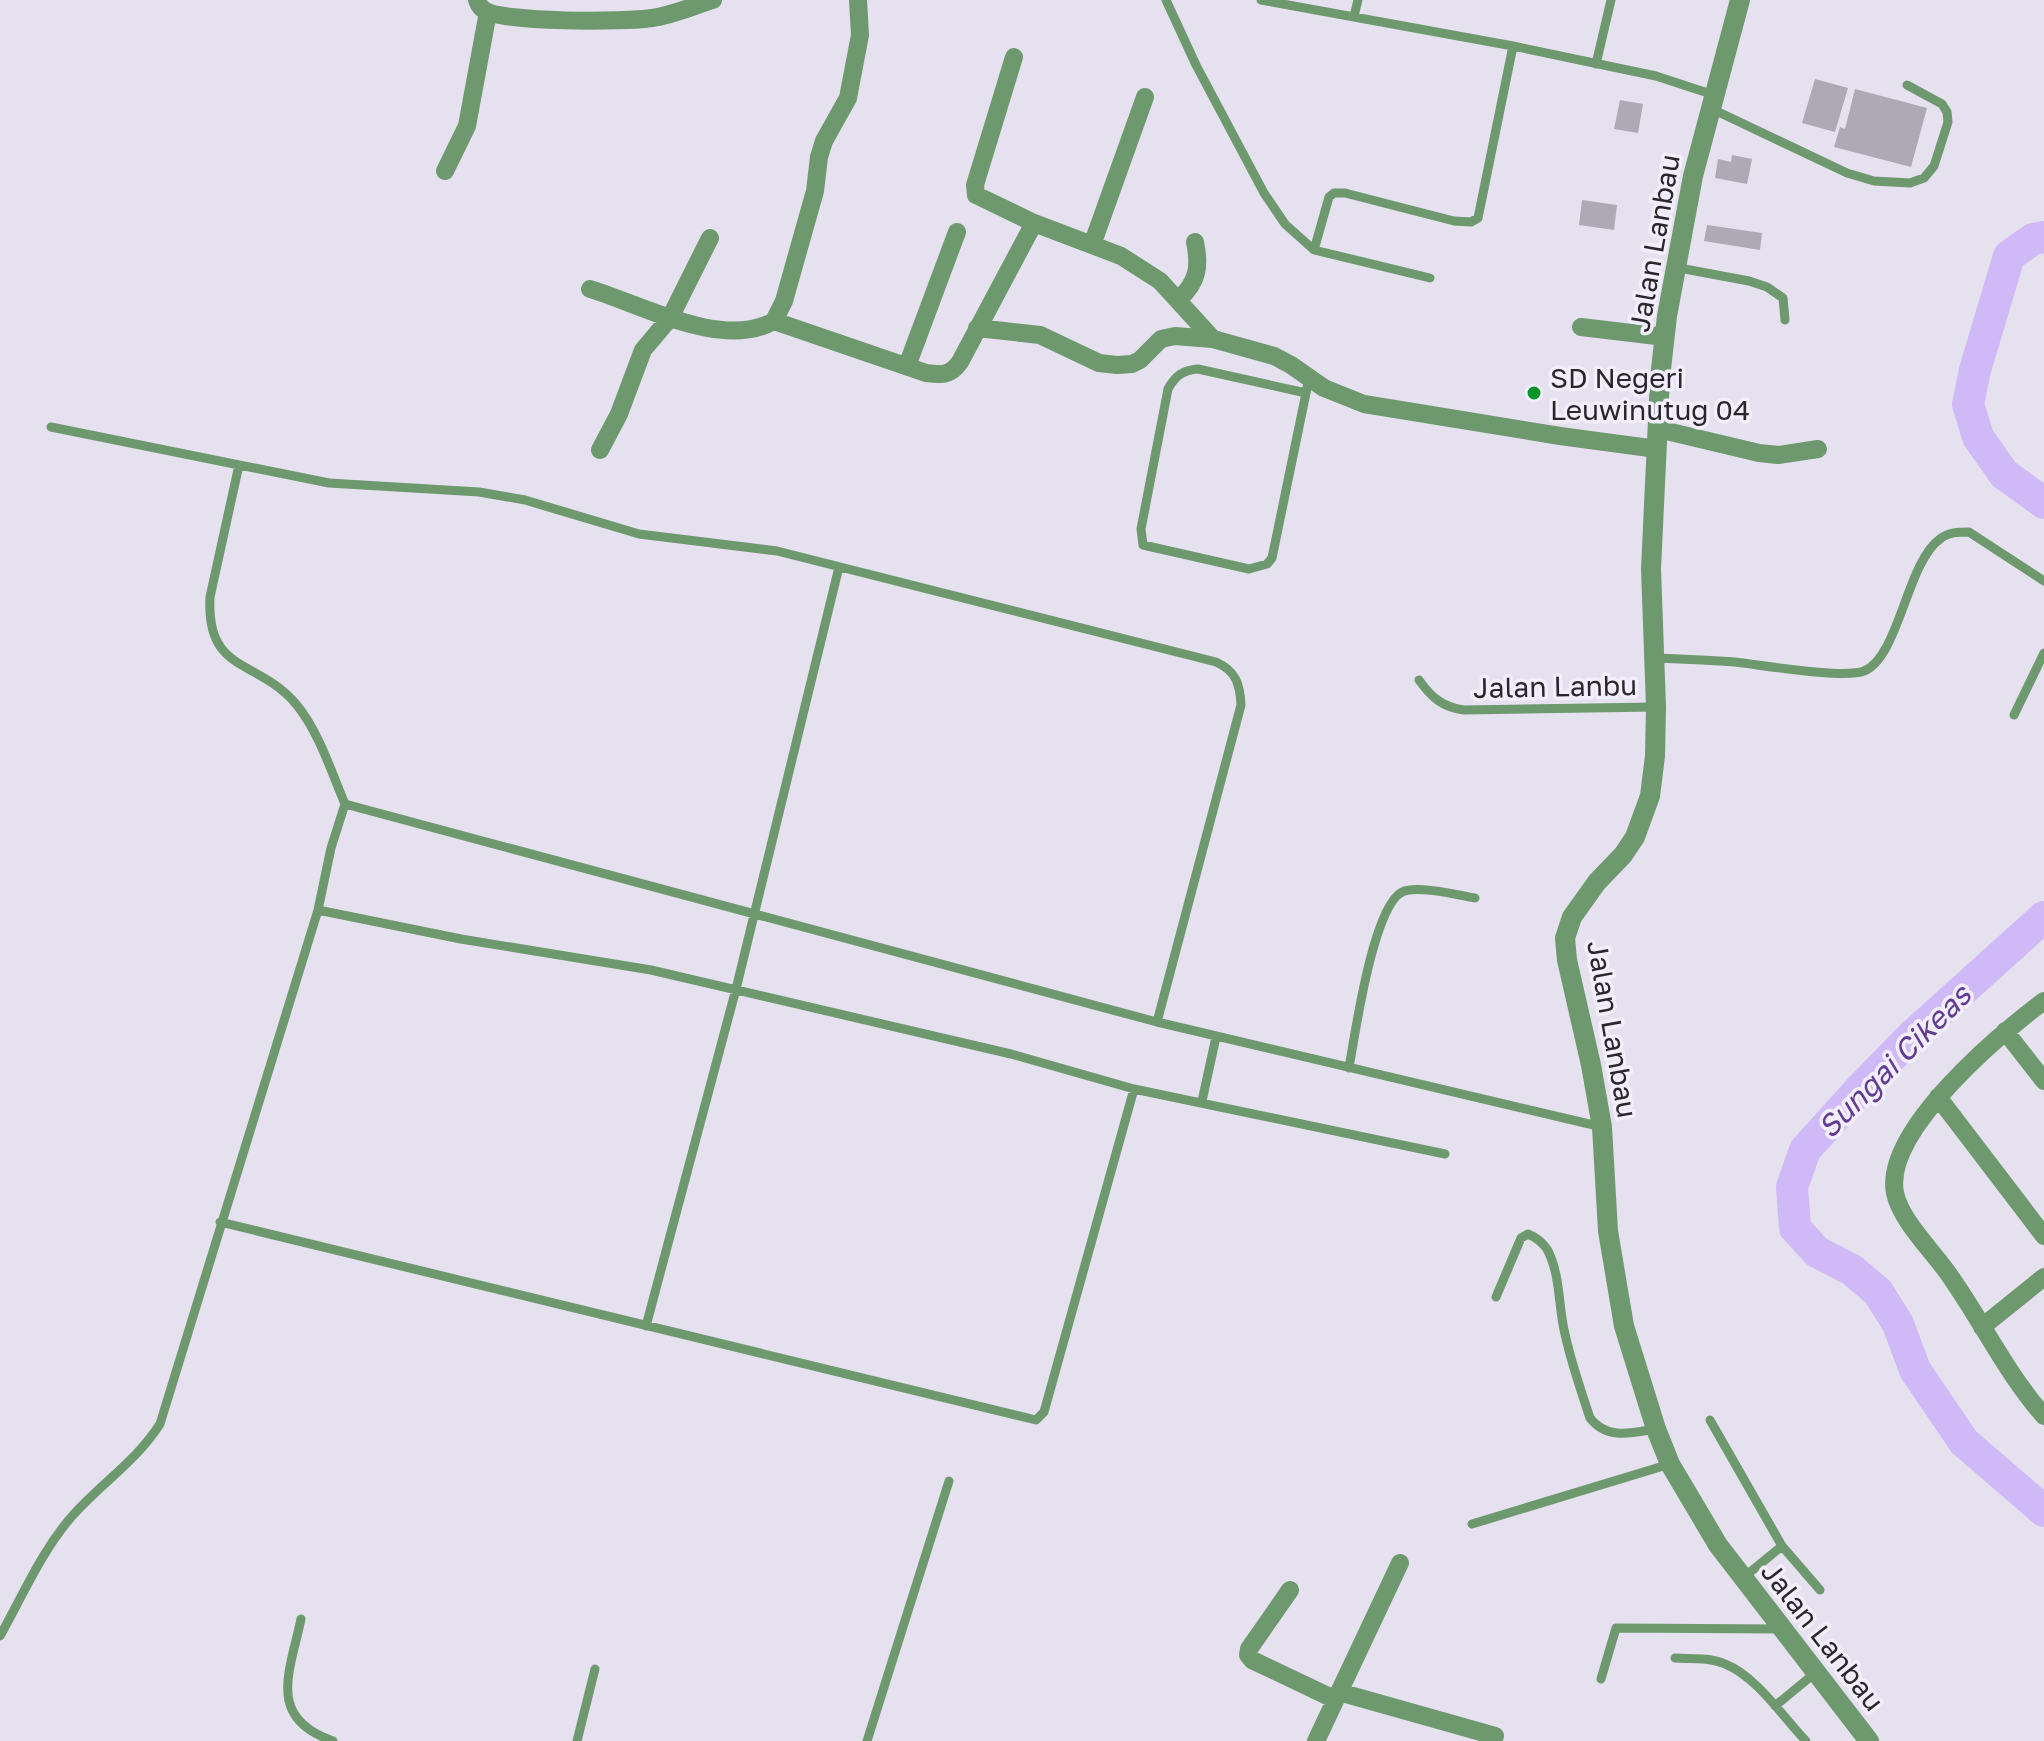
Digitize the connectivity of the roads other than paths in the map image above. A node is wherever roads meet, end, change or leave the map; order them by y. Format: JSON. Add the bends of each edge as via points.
{"nodes":[{"id":1,"x":713,"y":0,"type":"edge"},
{"id":2,"x":858,"y":0,"type":"edge"},
{"id":3,"x":1166,"y":0,"type":"edge"},
{"id":4,"x":1261,"y":0,"type":"edge"},
{"id":5,"x":1358,"y":0,"type":"edge"},
{"id":6,"x":1611,"y":0,"type":"edge"},
{"id":7,"x":1740,"y":0,"type":"edge"},
{"id":8,"x":482,"y":6,"type":"edge"},
{"id":9,"x":1354,"y":16,"type":"junction"},
{"id":10,"x":1513,"y":46,"type":"junction"},
{"id":11,"x":1014,"y":57,"type":"dead end"},
{"id":12,"x":1596,"y":64,"type":"junction"},
{"id":13,"x":1907,"y":85,"type":"dead end"},
{"id":14,"x":1145,"y":97,"type":"dead end"},
{"id":15,"x":1712,"y":101,"type":"junction"},
{"id":16,"x":445,"y":171,"type":"dead end"},
{"id":17,"x":1034,"y":223,"type":"junction"},
{"id":18,"x":957,"y":232,"type":"dead end"},
{"id":19,"x":710,"y":238,"type":"dead end"},
{"id":20,"x":1195,"y":242,"type":"dead end"},
{"id":21,"x":1092,"y":245,"type":"junction"},
{"id":22,"x":1314,"y":250,"type":"junction"},
{"id":23,"x":1674,"y":267,"type":"junction"},
{"id":24,"x":1430,"y":278,"type":"dead end"},
{"id":25,"x":590,"y":289,"type":"dead end"},
{"id":26,"x":1179,"y":299,"type":"junction"},
{"id":27,"x":670,"y":318,"type":"junction"},
{"id":28,"x":1785,"y":320,"type":"dead end"},
{"id":29,"x":774,"y":321,"type":"junction"},
{"id":30,"x":1581,"y":327,"type":"dead end"},
{"id":31,"x":977,"y":328,"type":"junction"},
{"id":32,"x":1665,"y":337,"type":"junction"},
{"id":33,"x":1213,"y":339,"type":"junction"},
{"id":34,"x":907,"y":366,"type":"junction"},
{"id":35,"x":1308,"y":385,"type":"junction"},
{"id":36,"x":51,"y":427,"type":"dead end"},
{"id":37,"x":1658,"y":439,"type":"junction"},
{"id":38,"x":1818,"y":449,"type":"dead end"},
{"id":39,"x":600,"y":450,"type":"dead end"},
{"id":40,"x":239,"y":465,"type":"junction"},
{"id":41,"x":839,"y":567,"type":"junction"},
{"id":42,"x":2044,"y":581,"type":"edge"},
{"id":43,"x":2044,"y":653,"type":"edge"},
{"id":44,"x":1655,"y":658,"type":"junction"},
{"id":45,"x":1419,"y":680,"type":"dead end"},
{"id":46,"x":1656,"y":707,"type":"junction"},
{"id":47,"x":2014,"y":715,"type":"dead end"},
{"id":48,"x":345,"y":804,"type":"junction"},
{"id":49,"x":1475,"y":898,"type":"dead end"},
{"id":50,"x":318,"y":910,"type":"junction"},
{"id":51,"x":753,"y":914,"type":"junction"},
{"id":52,"x":736,"y":989,"type":"junction"},
{"id":53,"x":2044,"y":1001,"type":"edge"},
{"id":54,"x":1157,"y":1022,"type":"junction"},
{"id":55,"x":2005,"y":1031,"type":"junction"},
{"id":56,"x":1216,"y":1037,"type":"junction"},
{"id":57,"x":1349,"y":1068,"type":"junction"},
{"id":58,"x":2044,"y":1081,"type":"edge"},
{"id":59,"x":1134,"y":1089,"type":"junction"},
{"id":60,"x":1938,"y":1097,"type":"junction"},
{"id":61,"x":1202,"y":1101,"type":"junction"},
{"id":62,"x":1602,"y":1127,"type":"junction"},
{"id":63,"x":1445,"y":1154,"type":"dead end"},
{"id":64,"x":220,"y":1222,"type":"junction"},
{"id":65,"x":2044,"y":1236,"type":"edge"},
{"id":66,"x":2044,"y":1277,"type":"edge"},
{"id":67,"x":1496,"y":1297,"type":"dead end"},
{"id":68,"x":646,"y":1326,"type":"junction"},
{"id":69,"x":1982,"y":1327,"type":"junction"},
{"id":70,"x":2044,"y":1416,"type":"edge"},
{"id":71,"x":1710,"y":1420,"type":"dead end"},
{"id":72,"x":1656,"y":1429,"type":"junction"},
{"id":73,"x":1670,"y":1464,"type":"junction"},
{"id":74,"x":949,"y":1481,"type":"dead end"},
{"id":75,"x":1472,"y":1524,"type":"dead end"},
{"id":76,"x":1782,"y":1546,"type":"junction"},
{"id":77,"x":1400,"y":1563,"type":"dead end"},
{"id":78,"x":1743,"y":1578,"type":"junction"},
{"id":79,"x":1290,"y":1590,"type":"dead end"},
{"id":80,"x":1820,"y":1590,"type":"dead end"},
{"id":81,"x":301,"y":1619,"type":"dead end"},
{"id":82,"x":1783,"y":1629,"type":"junction"},
{"id":83,"x":0,"y":1636,"type":"edge"},
{"id":84,"x":1675,"y":1658,"type":"dead end"},
{"id":85,"x":595,"y":1669,"type":"dead end"},
{"id":86,"x":1815,"y":1673,"type":"junction"},
{"id":87,"x":1601,"y":1679,"type":"dead end"},
{"id":88,"x":1336,"y":1695,"type":"junction"},
{"id":89,"x":1775,"y":1706,"type":"junction"},
{"id":90,"x":1495,"y":1736,"type":"dead end"},
{"id":91,"x":333,"y":1741,"type":"edge"},
{"id":92,"x":577,"y":1741,"type":"edge"},
{"id":93,"x":867,"y":1741,"type":"edge"},
{"id":94,"x":1316,"y":1741,"type":"edge"},
{"id":95,"x":1806,"y":1741,"type":"edge"},
{"id":96,"x":1869,"y":1741,"type":"edge"}],
"edges":[{"from":1,"to":8,"type":"street","via":[[642,19],[522,18]]},
{"from":2,"to":29,"type":"street","via":[[860,35],[848,98],[824,141],[815,191]]},
{"from":3,"to":22,"type":"lane","via":[[1264,193],[1285,224]]},
{"from":4,"to":9,"type":"lane"},
{"from":5,"to":9,"type":"lane"},
{"from":6,"to":12,"type":"lane"},
{"from":7,"to":15,"type":"street","name":"Jalan Lanbau"},
{"from":8,"to":16,"type":"street","via":[[467,126]]},
{"from":9,"to":10,"type":"lane"},
{"from":10,"to":12,"type":"lane"},
{"from":10,"to":22,"type":"lane","via":[[1478,218],[1454,221],[1334,193]]},
{"from":11,"to":17,"type":"street","via":[[975,190],[979,198]]},
{"from":12,"to":15,"type":"lane","via":[[1693,88]]},
{"from":13,"to":15,"type":"lane","via":[[1942,104],[1948,122],[1934,166],[1924,178],[1910,183],[1847,173]]},
{"from":14,"to":21,"type":"street"},
{"from":15,"to":23,"type":"street","name":"Jalan Lanbau"},
{"from":17,"to":21,"type":"street"},
{"from":17,"to":31,"type":"street"},
{"from":18,"to":34,"type":"street"},
{"from":19,"to":27,"type":"street"},
{"from":20,"to":26,"type":"street","via":[[1197,274]]},
{"from":21,"to":26,"type":"street","via":[[1121,256]]},
{"from":22,"to":24,"type":"lane"},
{"from":23,"to":28,"type":"lane","via":[[1767,287],[1783,298]]},
{"from":23,"to":32,"type":"street","name":"Jalan Lanbau"},
{"from":25,"to":27,"type":"street"},
{"from":26,"to":33,"type":"street"},
{"from":27,"to":29,"type":"street","via":[[721,331],[748,330]]},
{"from":27,"to":39,"type":"street","via":[[643,350]]},
{"from":29,"to":34,"type":"street"},
{"from":30,"to":32,"type":"street"},
{"from":31,"to":33,"type":"street","via":[[1040,335],[1099,363],[1117,365],[1140,360],[1161,339]]},
{"from":31,"to":34,"type":"street","via":[[954,371],[940,374]]},
{"from":32,"to":37,"type":"street","name":"Jalan Lanbau"},
{"from":33,"to":35,"type":"street","via":[[1274,356]]},
{"from":35,"to":35,"type":"lane","via":[[1267,564],[1249,569],[1143,545],[1141,529],[1172,381],[1198,369]]},
{"from":35,"to":37,"type":"street","via":[[1405,413]]},
{"from":36,"to":40,"type":"lane"},
{"from":37,"to":38,"type":"street","via":[[1778,455]]},
{"from":37,"to":44,"type":"street","name":"Jalan Lanbau","via":[[1651,569]]},
{"from":40,"to":41,"type":"lane","via":[[355,486],[513,497],[639,534],[777,551]]},
{"from":40,"to":48,"type":"lane","via":[[210,597],[213,635],[230,658],[269,680],[297,706]]},
{"from":41,"to":51,"type":"lane"},
{"from":41,"to":54,"type":"lane","via":[[1216,662],[1238,680],[1241,705]]},
{"from":42,"to":44,"type":"lane","via":[[1969,532],[1955,532],[1939,539],[1926,556],[1881,656],[1865,670],[1838,673]]},
{"from":43,"to":47,"type":"lane"},
{"from":44,"to":46,"type":"street","name":"Jalan Lanbau"},
{"from":45,"to":46,"type":"lane","name":"Jalan Lanbu","via":[[1435,700],[1464,710]]},
{"from":46,"to":62,"type":"street","name":"Jalan Lanbau","via":[[1654,769],[1642,822],[1623,855],[1583,900],[1565,938]]},
{"from":48,"to":50,"type":"lane"},
{"from":48,"to":51,"type":"lane"},
{"from":49,"to":57,"type":"lane","via":[[1411,889],[1391,901],[1371,954]]},
{"from":50,"to":52,"type":"lane"},
{"from":50,"to":64,"type":"lane"},
{"from":51,"to":52,"type":"lane"},
{"from":51,"to":54,"type":"lane"},
{"from":52,"to":59,"type":"lane"},
{"from":52,"to":68,"type":"lane"},
{"from":53,"to":55,"type":"street"},
{"from":54,"to":56,"type":"lane"},
{"from":55,"to":58,"type":"street"},
{"from":55,"to":60,"type":"street"},
{"from":56,"to":57,"type":"lane"},
{"from":56,"to":61,"type":"lane"},
{"from":57,"to":62,"type":"lane"},
{"from":59,"to":61,"type":"lane"},
{"from":59,"to":68,"type":"lane","via":[[1040,1419]]},
{"from":60,"to":65,"type":"street"},
{"from":60,"to":69,"type":"street","via":[[1902,1155],[1894,1190],[1900,1209]]},
{"from":61,"to":63,"type":"lane"},
{"from":62,"to":72,"type":"street","name":"Jalan Lanbau","via":[[1608,1231],[1624,1326]]},
{"from":64,"to":68,"type":"lane"},
{"from":64,"to":83,"type":"lane","via":[[160,1424],[57,1535]]},
{"from":66,"to":69,"type":"street"},
{"from":67,"to":72,"type":"lane","via":[[1521,1238],[1537,1238],[1557,1277],[1565,1337],[1590,1418],[1606,1433]]},
{"from":69,"to":70,"type":"street","via":[[2021,1390]]},
{"from":71,"to":76,"type":"lane"},
{"from":72,"to":73,"type":"street","name":"Jalan Lanbau"},
{"from":73,"to":75,"type":"lane"},
{"from":73,"to":78,"type":"street","name":"Jalan Lanbau"},
{"from":74,"to":93,"type":"lane"},
{"from":76,"to":78,"type":"lane"},
{"from":76,"to":80,"type":"lane"},
{"from":77,"to":88,"type":"street"},
{"from":78,"to":82,"type":"street","name":"Jalan Lanbau"},
{"from":79,"to":88,"type":"street","via":[[1248,1655]]},
{"from":81,"to":91,"type":"lane","via":[[287,1685],[289,1705],[312,1734]]},
{"from":82,"to":86,"type":"street","name":"Jalan Lanbau"},
{"from":82,"to":87,"type":"lane","via":[[1616,1628]]},
{"from":84,"to":89,"type":"lane","via":[[1723,1663]]},
{"from":85,"to":92,"type":"lane"},
{"from":86,"to":89,"type":"lane"},
{"from":86,"to":96,"type":"street","name":"Jalan Lanbau"},
{"from":88,"to":90,"type":"street"},
{"from":88,"to":94,"type":"street"},
{"from":89,"to":95,"type":"lane"}]}
